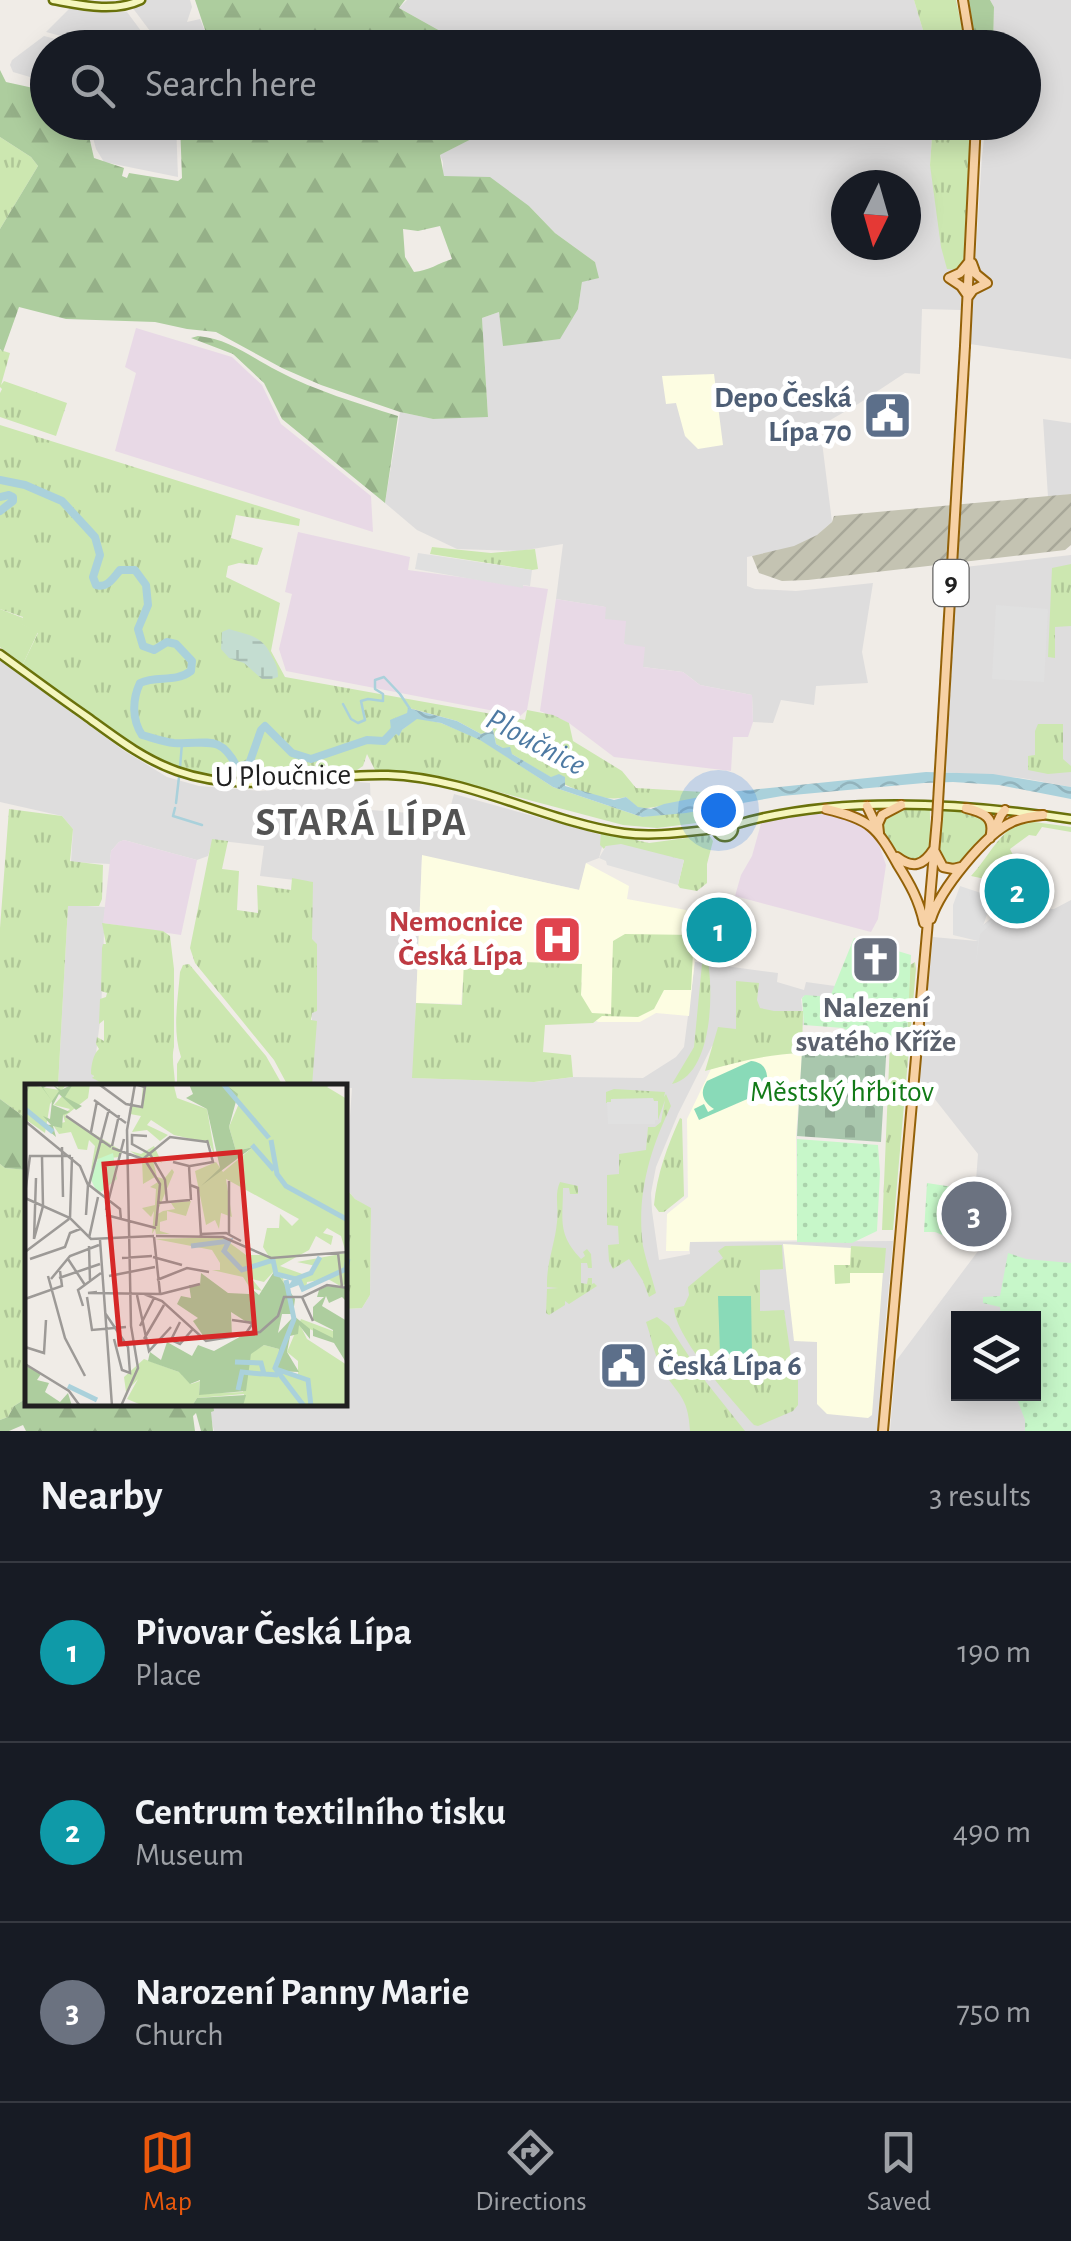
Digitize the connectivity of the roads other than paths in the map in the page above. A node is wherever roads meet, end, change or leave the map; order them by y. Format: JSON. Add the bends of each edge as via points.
{"nodes":[{"id":1,"x":53,"y":0,"type":"edge"},
{"id":2,"x":141,"y":0,"type":"edge"},
{"id":3,"x":963,"y":0,"type":"edge"},
{"id":4,"x":967,"y":30,"type":"edge"},
{"id":5,"x":975,"y":140,"type":"edge"},
{"id":6,"x":970,"y":259,"type":"junction"},
{"id":7,"x":968,"y":297,"type":"junction"},
{"id":8,"x":0,"y":654,"type":"edge"},
{"id":9,"x":901,"y":805,"type":"junction"},
{"id":10,"x":866,"y":806,"type":"junction"},
{"id":11,"x":966,"y":808,"type":"junction"},
{"id":12,"x":826,"y":809,"type":"junction"},
{"id":13,"x":1005,"y":810,"type":"junction"},
{"id":14,"x":1043,"y":815,"type":"junction"},
{"id":15,"x":1071,"y":819,"type":"edge"},
{"id":16,"x":734,"y":825,"type":"junction"},
{"id":17,"x":1002,"y":828,"type":"junction"},
{"id":18,"x":715,"y":829,"type":"junction"},
{"id":19,"x":877,"y":830,"type":"junction"},
{"id":20,"x":990,"y":838,"type":"junction"},
{"id":21,"x":935,"y":848,"type":"junction"},
{"id":22,"x":894,"y":854,"type":"junction"},
{"id":23,"x":965,"y":865,"type":"junction"},
{"id":24,"x":926,"y":938,"type":"junction"},
{"id":25,"x":883,"y":1431,"type":"edge"}],
"edges":[{"from":1,"to":2,"type":"main road","via":[[108,7]]},
{"from":3,"to":4,"type":"main road"},
{"from":5,"to":6,"type":"main road","number":"9"},
{"from":6,"to":7,"type":"main road","number":"9"},
{"from":6,"to":7,"type":"main road","via":[[987,283]]},
{"from":6,"to":7,"type":"main road","via":[[950,278]]},
{"from":7,"to":21,"type":"main road","number":"9","bridge":true},
{"from":8,"to":18,"type":"main road","name":"U Ploučnice","via":[[132,749],[198,777],[240,784],[423,778],[627,833]]},
{"from":9,"to":10,"type":"main road","name":"U Ploučnice"},
{"from":9,"to":11,"type":"main road","name":"U Ploučnice"},
{"from":9,"to":19,"type":"main road","via":[[882,815]]},
{"from":10,"to":12,"type":"main road","name":"U Ploučnice"},
{"from":10,"to":19,"type":"main road"},
{"from":11,"to":13,"type":"main road","name":"U Ploučnice"},
{"from":11,"to":20,"type":"main road","via":[[990,819]]},
{"from":12,"to":16,"type":"main road","name":"U Ploučnice"},
{"from":12,"to":19,"type":"main road"},
{"from":13,"to":14,"type":"main road","name":"U Ploučnice"},
{"from":13,"to":17,"type":"main road"},
{"from":13,"to":20,"type":"main road"},
{"from":14,"to":15,"type":"main road","name":"U Ploučnice"},
{"from":14,"to":17,"type":"main road"},
{"from":16,"to":18,"type":"main road","name":"U Ploučnice","via":[[722,819]]},
{"from":16,"to":18,"type":"main road","name":"U Ploučnice","via":[[727,837]]},
{"from":17,"to":20,"type":"main road"},
{"from":19,"to":22,"type":"main road"},
{"from":20,"to":23,"type":"main road"},
{"from":21,"to":22,"type":"main road","via":[[916,865]]},
{"from":21,"to":23,"type":"main road","via":[[943,867]]},
{"from":21,"to":24,"type":"main road","number":"9"},
{"from":22,"to":24,"type":"main road","via":[[914,891]]},
{"from":23,"to":24,"type":"main road","via":[[938,902]]},
{"from":24,"to":25,"type":"main road","number":"9"}]}
